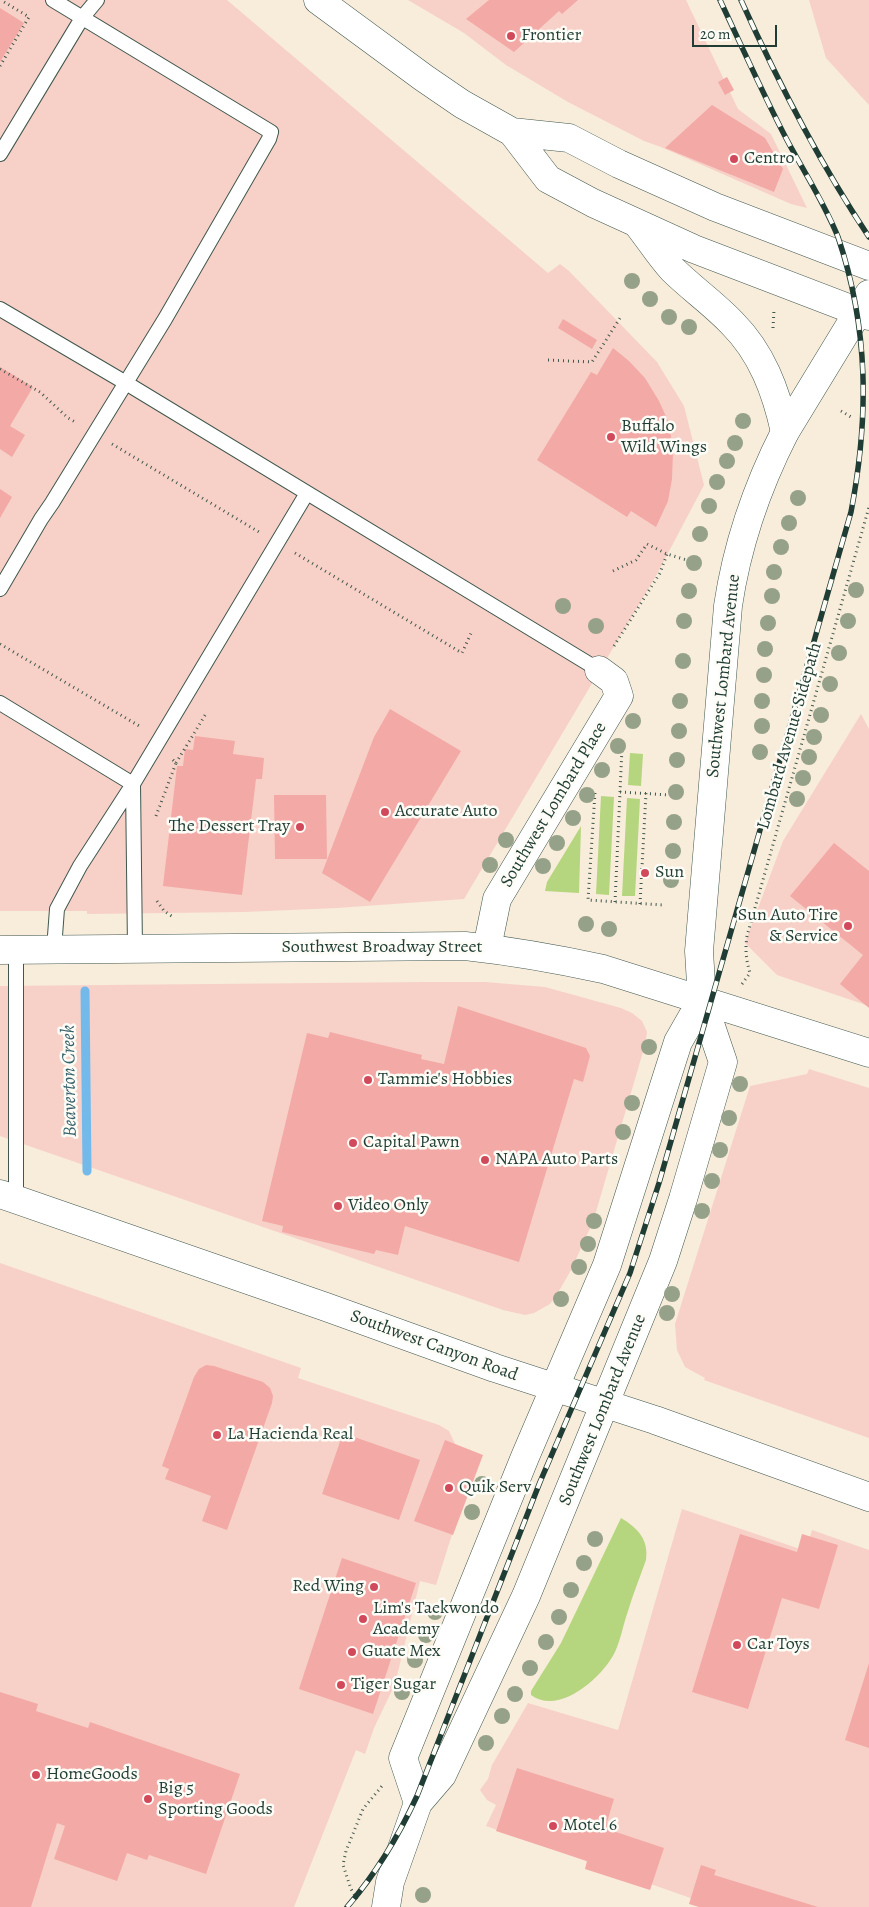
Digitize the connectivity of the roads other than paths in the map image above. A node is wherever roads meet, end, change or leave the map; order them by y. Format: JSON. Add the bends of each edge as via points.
{"nodes":[{"id":1,"x":52,"y":0,"type":"edge"},
{"id":2,"x":97,"y":0,"type":"edge"},
{"id":3,"x":318,"y":0,"type":"edge"},
{"id":4,"x":82,"y":18,"type":"junction"},
{"id":5,"x":512,"y":132,"type":"junction"},
{"id":6,"x":0,"y":154,"type":"edge"},
{"id":7,"x":639,"y":226,"type":"junction"},
{"id":8,"x":869,"y":266,"type":"edge"},
{"id":9,"x":866,"y":307,"type":"edge"},
{"id":10,"x":0,"y":309,"type":"edge"},
{"id":11,"x":126,"y":383,"type":"junction"},
{"id":12,"x":784,"y":432,"type":"junction"},
{"id":13,"x":307,"y":493,"type":"junction"},
{"id":14,"x":0,"y":589,"type":"edge"},
{"id":15,"x":599,"y":670,"type":"joint"},
{"id":16,"x":0,"y":703,"type":"edge"},
{"id":17,"x":133,"y":784,"type":"junction"},
{"id":18,"x":487,"y":948,"type":"junction"},
{"id":19,"x":54,"y":949,"type":"junction"},
{"id":20,"x":136,"y":949,"type":"junction"},
{"id":21,"x":8,"y":950,"type":"edge"},
{"id":22,"x":702,"y":1000,"type":"junction"},
{"id":23,"x":869,"y":1053,"type":"edge"},
{"id":24,"x":8,"y":1197,"type":"edge"},
{"id":25,"x":555,"y":1388,"type":"junction"},
{"id":26,"x":605,"y":1404,"type":"junction"},
{"id":27,"x":869,"y":1496,"type":"edge"},
{"id":28,"x":418,"y":1803,"type":"junction"},
{"id":29,"x":386,"y":1907,"type":"edge"}],
"edges":[{"from":1,"to":4,"type":"lane"},
{"from":2,"to":4,"type":"lane"},
{"from":3,"to":5,"type":"street","via":[[462,104]]},
{"from":4,"to":6,"type":"lane"},
{"from":4,"to":11,"type":"lane","via":[[271,132]]},
{"from":5,"to":7,"type":"street","via":[[548,179]]},
{"from":5,"to":8,"type":"street","via":[[569,138],[715,207]]},
{"from":7,"to":9,"type":"street","via":[[694,249]]},
{"from":7,"to":12,"type":"street","via":[[671,268],[732,323],[751,346],[768,375]]},
{"from":9,"to":12,"type":"street","name":"Southwest Lombard Avenue"},
{"from":10,"to":11,"type":"lane"},
{"from":11,"to":13,"type":"lane"},
{"from":11,"to":14,"type":"lane"},
{"from":12,"to":22,"type":"street","name":"Southwest Lombard Avenue","via":[[760,485],[733,573],[728,606],[700,942]]},
{"from":13,"to":15,"type":"lane"},
{"from":13,"to":17,"type":"lane"},
{"from":15,"to":18,"type":"street","name":"Southwest Lombard Place","via":[[614,681],[619,696],[497,899]]},
{"from":16,"to":17,"type":"lane"},
{"from":17,"to":19,"type":"lane","via":[[80,866],[57,909]]},
{"from":17,"to":20,"type":"lane"},
{"from":18,"to":20,"type":"street","name":"Southwest Broadway Street"},
{"from":18,"to":22,"type":"street","name":"Southwest Broadway Street","via":[[603,969]]},
{"from":19,"to":20,"type":"street","name":"Southwest Broadway Street"},
{"from":19,"to":21,"type":"street","name":"Southwest Broadway Street"},
{"from":21,"to":24,"type":"lane"},
{"from":22,"to":23,"type":"street","name":"Southwest Broadway Street"},
{"from":22,"to":25,"type":"street","via":[[678,1042],[606,1266]]},
{"from":22,"to":26,"type":"street","name":"Southwest Lombard Avenue","via":[[723,1062],[663,1261]]},
{"from":24,"to":25,"type":"street","name":"Southwest Canyon Road"},
{"from":25,"to":26,"type":"street","name":"Southwest Canyon Road"},
{"from":25,"to":28,"type":"street","via":[[403,1758]]},
{"from":26,"to":27,"type":"street","name":"Southwest Canyon Road"},
{"from":26,"to":28,"type":"street","name":"Southwest Lombard Avenue","via":[[522,1605],[442,1775]]},
{"from":28,"to":29,"type":"street","name":"Southwest Lombard Avenue","via":[[390,1882]]}]}
